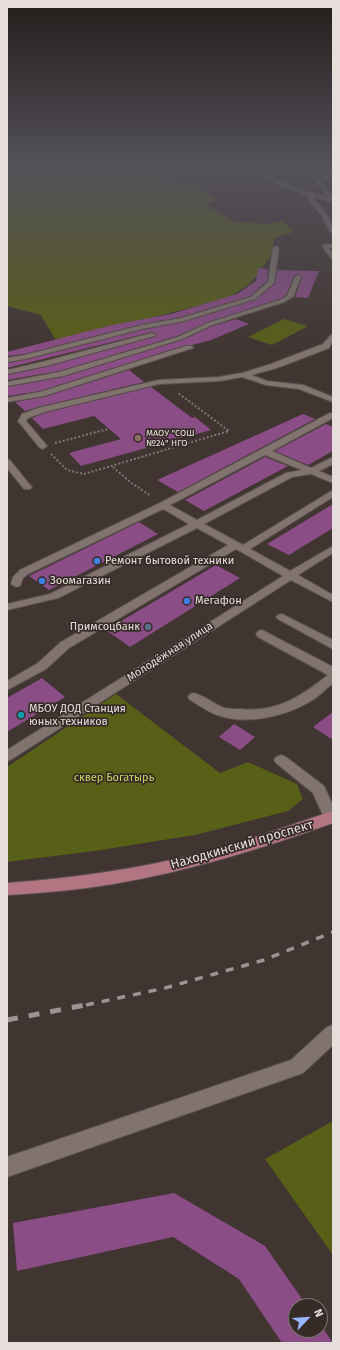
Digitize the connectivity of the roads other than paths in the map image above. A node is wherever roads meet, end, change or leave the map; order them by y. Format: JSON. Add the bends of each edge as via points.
{"nodes":[{"id":1,"x":333,"y":246,"type":"edge"},
{"id":2,"x":276,"y":248,"type":"dead end"},
{"id":3,"x":333,"y":257,"type":"edge"},
{"id":4,"x":298,"y":277,"type":"dead end"},
{"id":5,"x":152,"y":335,"type":"dead end"},
{"id":6,"x":333,"y":336,"type":"edge"},
{"id":7,"x":189,"y":348,"type":"dead end"},
{"id":8,"x":7,"y":360,"type":"edge"},
{"id":9,"x":7,"y":372,"type":"edge"},
{"id":10,"x":243,"y":375,"type":"junction"},
{"id":11,"x":7,"y":384,"type":"edge"},
{"id":12,"x":7,"y":400,"type":"edge"},
{"id":13,"x":333,"y":400,"type":"edge"},
{"id":14,"x":333,"y":415,"type":"edge"},
{"id":15,"x":43,"y":446,"type":"road end"},
{"id":16,"x":264,"y":451,"type":"junction"},
{"id":17,"x":333,"y":460,"type":"edge"},
{"id":18,"x":7,"y":462,"type":"edge"},
{"id":19,"x":312,"y":471,"type":"junction"},
{"id":20,"x":333,"y":480,"type":"edge"},
{"id":21,"x":27,"y":487,"type":"dead end"},
{"id":22,"x":333,"y":493,"type":"edge"},
{"id":23,"x":163,"y":505,"type":"junction"},
{"id":24,"x":196,"y":524,"type":"junction"},
{"id":25,"x":238,"y":548,"type":"junction"},
{"id":26,"x":333,"y":549,"type":"edge"},
{"id":27,"x":290,"y":575,"type":"junction"},
{"id":28,"x":16,"y":584,"type":"dead end"},
{"id":29,"x":331,"y":596,"type":"edge"},
{"id":30,"x":7,"y":607,"type":"edge"},
{"id":31,"x":282,"y":617,"type":"dead end"},
{"id":32,"x":262,"y":634,"type":"dead end"},
{"id":33,"x":333,"y":645,"type":"edge"},
{"id":34,"x":333,"y":672,"type":"edge"},
{"id":35,"x":333,"y":677,"type":"edge"},
{"id":36,"x":7,"y":686,"type":"edge"},
{"id":37,"x":194,"y":697,"type":"dead end"},
{"id":38,"x":7,"y":756,"type":"edge"},
{"id":39,"x":281,"y":760,"type":"dead end"},
{"id":40,"x":332,"y":818,"type":"edge"},
{"id":41,"x":7,"y":889,"type":"edge"},
{"id":42,"x":333,"y":1033,"type":"edge"},
{"id":43,"x":7,"y":1167,"type":"edge"}],
"edges":[{"from":1,"to":3,"type":"street","via":[[325,246]]},
{"from":2,"to":8,"type":"street","via":[[271,282],[253,298],[182,320],[142,327]]},
{"from":4,"to":11,"type":"street","via":[[290,297],[282,301],[210,324],[180,338],[60,374]]},
{"from":5,"to":9,"type":"street","via":[[122,341],[45,365]]},
{"from":6,"to":10,"type":"street","via":[[326,346]]},
{"from":7,"to":12,"type":"street","via":[[41,394]]},
{"from":10,"to":13,"type":"street","via":[[266,383],[300,388]]},
{"from":10,"to":15,"type":"street","via":[[163,382],[25,416],[22,421]]},
{"from":14,"to":16,"type":"street"},
{"from":16,"to":19,"type":"street"},
{"from":16,"to":23,"type":"street"},
{"from":17,"to":19,"type":"street"},
{"from":18,"to":21,"type":"street"},
{"from":19,"to":20,"type":"street"},
{"from":19,"to":24,"type":"street","via":[[289,475]]},
{"from":22,"to":25,"type":"street"},
{"from":23,"to":24,"type":"street"},
{"from":23,"to":28,"type":"street","via":[[24,572],[18,577]]},
{"from":24,"to":25,"type":"street"},
{"from":24,"to":30,"type":"street","via":[[54,596]]},
{"from":25,"to":27,"type":"street"},
{"from":25,"to":36,"type":"street","via":[[65,645],[42,666]]},
{"from":26,"to":27,"type":"street","name":"Молодёжная улица"},
{"from":27,"to":29,"type":"street"},
{"from":27,"to":38,"type":"street","name":"Молодёжная улица"},
{"from":31,"to":33,"type":"street"},
{"from":32,"to":34,"type":"street"},
{"from":35,"to":37,"type":"street","via":[[308,697],[293,705],[252,715],[222,712]]},
{"from":39,"to":40,"type":"street","via":[[319,790]]},
{"from":40,"to":41,"type":"main road","name":"Находкинский проспект","via":[[268,840],[128,876]]},
{"from":42,"to":43,"type":"street","via":[[297,1067]]}]}
